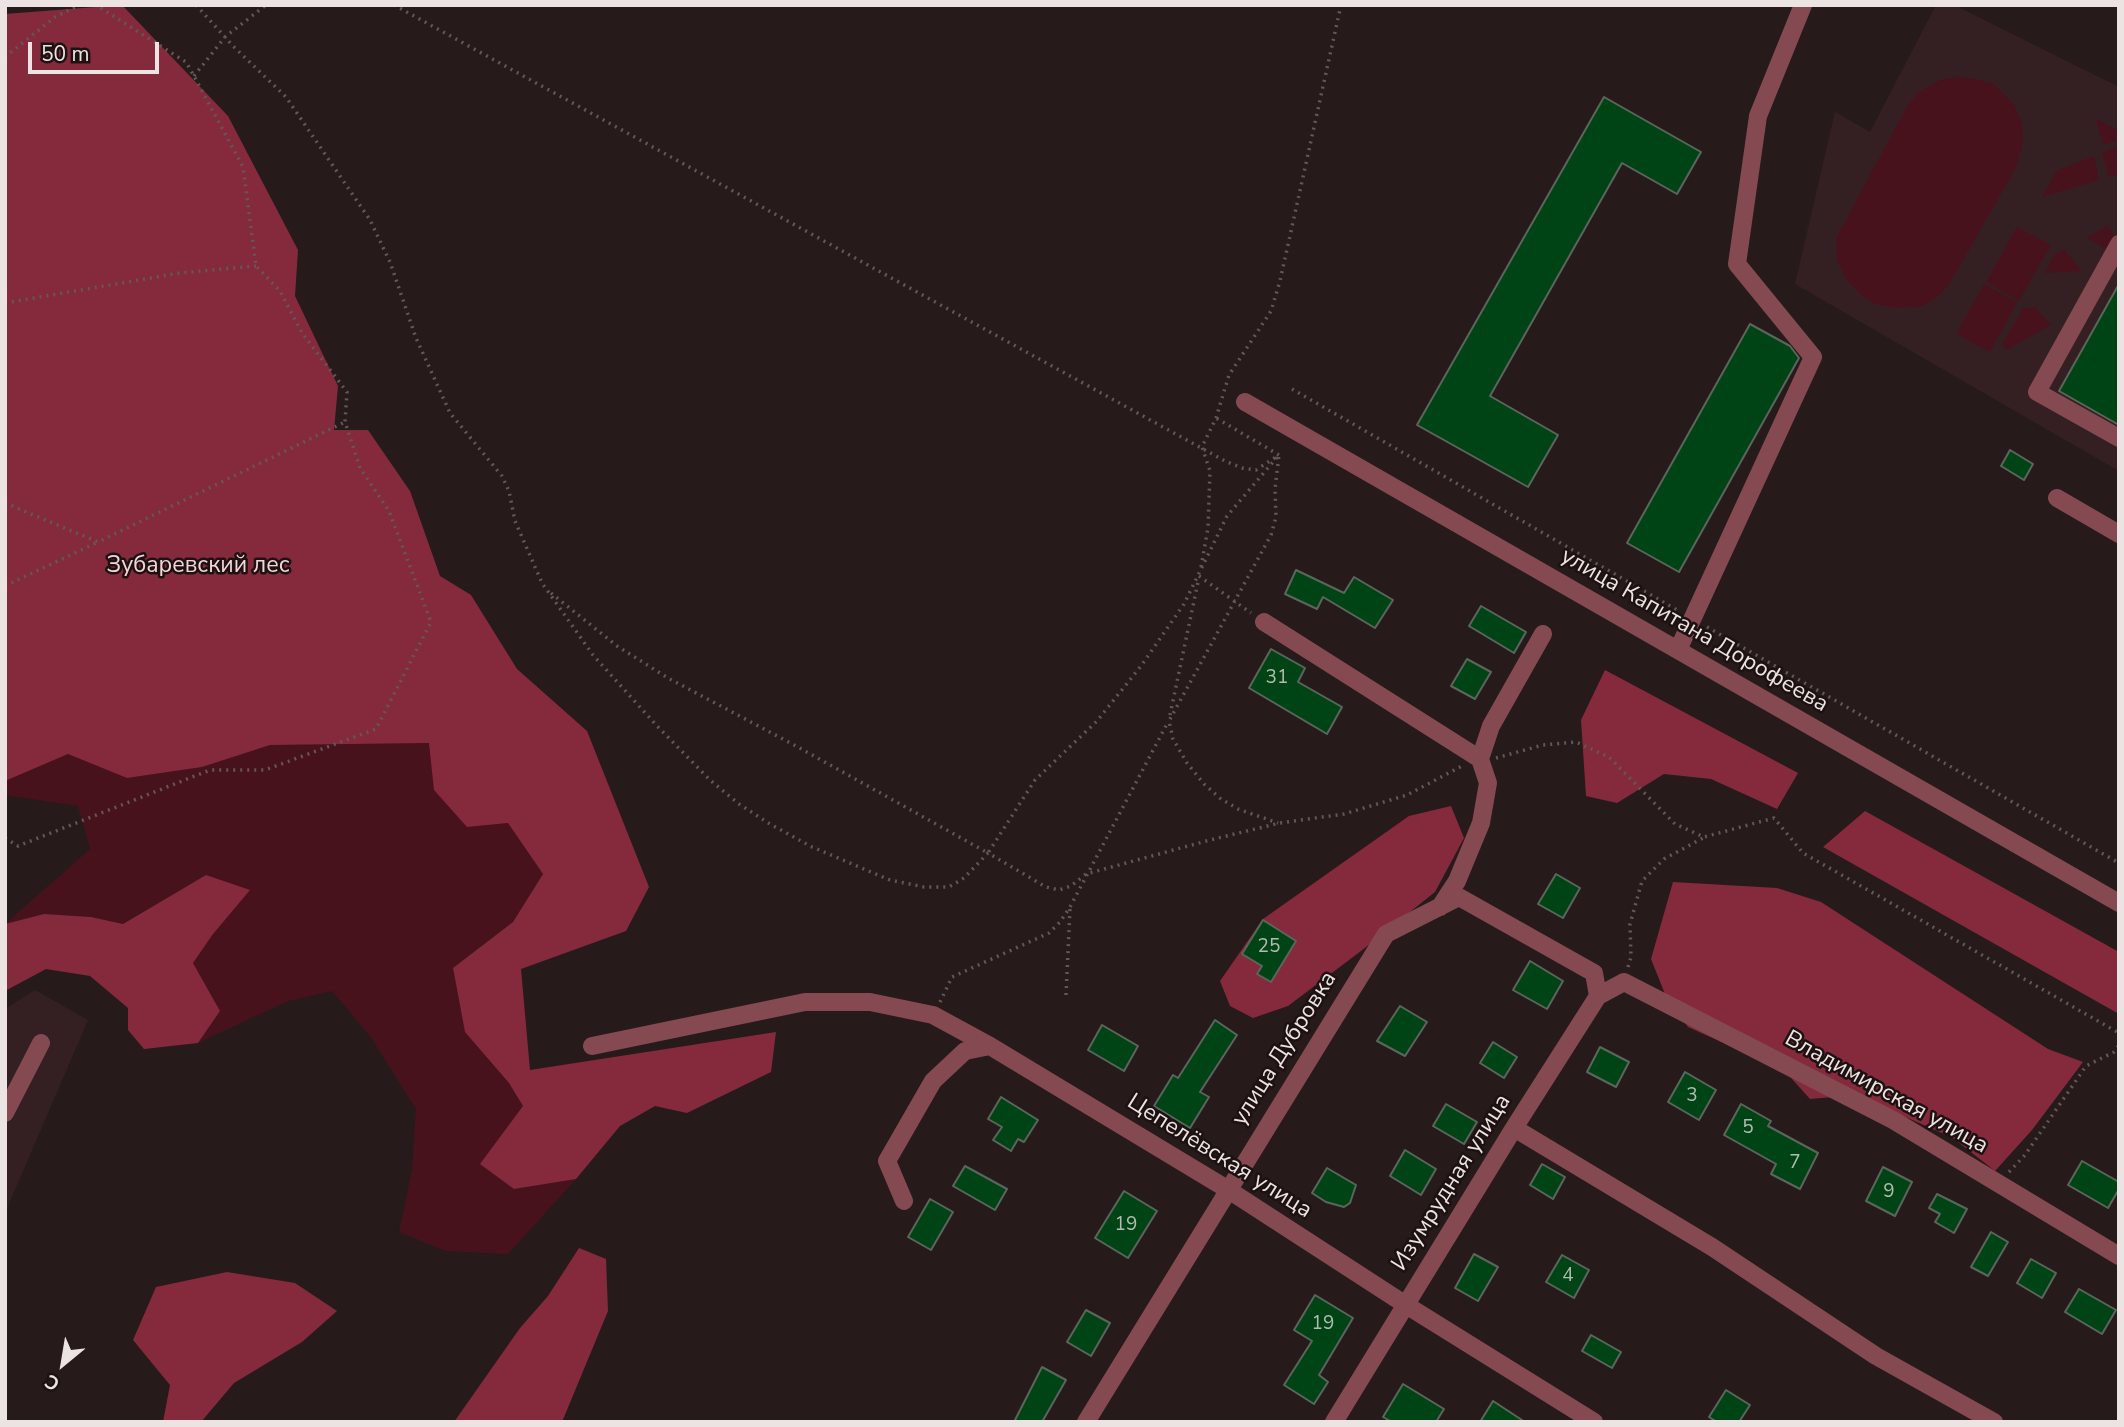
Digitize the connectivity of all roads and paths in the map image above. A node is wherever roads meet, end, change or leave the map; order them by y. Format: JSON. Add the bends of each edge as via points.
{"nodes":[{"id":1,"x":79,"y":5,"type":"edge"},
{"id":2,"x":96,"y":5,"type":"edge"},
{"id":3,"x":196,"y":5,"type":"edge"},
{"id":4,"x":266,"y":5,"type":"edge"},
{"id":5,"x":394,"y":5,"type":"edge"},
{"id":6,"x":1341,"y":5,"type":"edge"},
{"id":7,"x":1803,"y":5,"type":"edge"},
{"id":8,"x":225,"y":37,"type":"junction"},
{"id":9,"x":5,"y":57,"type":"edge"},
{"id":10,"x":194,"y":76,"type":"junction"},
{"id":11,"x":2119,"y":244,"type":"edge"},
{"id":12,"x":256,"y":266,"type":"junction"},
{"id":13,"x":5,"y":303,"type":"edge"},
{"id":14,"x":1245,"y":402,"type":"dead end"},
{"id":15,"x":1216,"y":418,"type":"junction"},
{"id":16,"x":345,"y":422,"type":"junction"},
{"id":17,"x":2119,"y":438,"type":"edge"},
{"id":18,"x":1202,"y":447,"type":"junction"},
{"id":19,"x":1279,"y":454,"type":"junction"},
{"id":20,"x":2057,"y":498,"type":"dead end"},
{"id":21,"x":5,"y":503,"type":"edge"},
{"id":22,"x":2119,"y":534,"type":"edge"},
{"id":23,"x":97,"y":542,"type":"junction"},
{"id":24,"x":1199,"y":576,"type":"junction"},
{"id":25,"x":5,"y":586,"type":"edge"},
{"id":26,"x":547,"y":589,"type":"junction"},
{"id":27,"x":1236,"y":602,"type":"junction"},
{"id":28,"x":1264,"y":622,"type":"joint"},
{"id":29,"x":1543,"y":634,"type":"dead end"},
{"id":30,"x":1678,"y":650,"type":"junction"},
{"id":31,"x":1168,"y":721,"type":"junction"},
{"id":32,"x":1480,"y":759,"type":"junction"},
{"id":33,"x":1280,"y":824,"type":"junction"},
{"id":34,"x":1704,"y":837,"type":"junction"},
{"id":35,"x":5,"y":838,"type":"edge"},
{"id":36,"x":988,"y":853,"type":"junction"},
{"id":37,"x":1086,"y":874,"type":"junction"},
{"id":38,"x":2119,"y":903,"type":"edge"},
{"id":39,"x":1070,"y":907,"type":"junction"},
{"id":40,"x":1440,"y":907,"type":"junction"},
{"id":41,"x":1624,"y":982,"type":"junction"},
{"id":42,"x":1066,"y":995,"type":"dead end"},
{"id":43,"x":1598,"y":996,"type":"junction"},
{"id":44,"x":933,"y":1015,"type":"junction"},
{"id":45,"x":2119,"y":1033,"type":"edge"},
{"id":46,"x":41,"y":1043,"type":"dead end"},
{"id":47,"x":2119,"y":1045,"type":"edge"},
{"id":48,"x":592,"y":1046,"type":"dead end"},
{"id":49,"x":990,"y":1046,"type":"junction"},
{"id":50,"x":5,"y":1114,"type":"edge"},
{"id":51,"x":1514,"y":1128,"type":"junction"},
{"id":52,"x":1998,"y":1183,"type":"junction"},
{"id":53,"x":1227,"y":1189,"type":"junction"},
{"id":54,"x":904,"y":1201,"type":"dead end"},
{"id":55,"x":2119,"y":1256,"type":"edge"},
{"id":56,"x":1406,"y":1305,"type":"junction"},
{"id":57,"x":1086,"y":1422,"type":"edge"},
{"id":58,"x":1334,"y":1422,"type":"edge"},
{"id":59,"x":1594,"y":1422,"type":"edge"},
{"id":60,"x":1994,"y":1422,"type":"edge"}],
"edges":[{"from":1,"to":9,"type":"path"},
{"from":2,"to":10,"type":"path","via":[[186,62]]},
{"from":3,"to":8,"type":"path"},
{"from":4,"to":8,"type":"path"},
{"from":5,"to":18,"type":"path"},
{"from":6,"to":15,"type":"path","via":[[1271,310],[1229,375]]},
{"from":7,"to":30,"type":"street","via":[[1758,116],[1737,264],[1813,357]]},
{"from":8,"to":10,"type":"path"},
{"from":8,"to":26,"type":"path","via":[[286,97],[370,220],[450,413],[502,476],[527,550]]},
{"from":10,"to":12,"type":"path","via":[[243,167]]},
{"from":11,"to":17,"type":"street","via":[[2037,392]]},
{"from":12,"to":13,"type":"path"},
{"from":12,"to":16,"type":"path","via":[[280,291],[302,333],[347,392]]},
{"from":14,"to":30,"type":"street","name":"улица Капитана Дорофеева"},
{"from":15,"to":18,"type":"path"},
{"from":15,"to":19,"type":"path"},
{"from":16,"to":23,"type":"path"},
{"from":16,"to":35,"type":"path","via":[[360,468],[389,511],[431,622],[376,729],[265,770],[210,770],[18,846]]},
{"from":18,"to":19,"type":"path","via":[[1225,461],[1256,470]]},
{"from":18,"to":24,"type":"path","via":[[1210,471],[1208,528]]},
{"from":19,"to":24,"type":"path","via":[[1227,516]]},
{"from":19,"to":27,"type":"path","via":[[1271,535]]},
{"from":20,"to":22,"type":"street"},
{"from":21,"to":23,"type":"path"},
{"from":23,"to":25,"type":"path"},
{"from":24,"to":27,"type":"path"},
{"from":24,"to":31,"type":"path"},
{"from":24,"to":36,"type":"path","via":[[1141,666],[1097,721],[1035,780]]},
{"from":26,"to":36,"type":"path","via":[[617,646],[668,678]]},
{"from":26,"to":36,"type":"path","via":[[593,655],[657,726],[710,780],[770,824],[890,880],[924,887],[949,887]]},
{"from":27,"to":28,"type":"path"},
{"from":27,"to":31,"type":"path"},
{"from":28,"to":32,"type":"street"},
{"from":29,"to":32,"type":"street","via":[[1491,726]]},
{"from":30,"to":38,"type":"street","name":"улица Капитана Дорофеева"},
{"from":31,"to":33,"type":"path","via":[[1186,763],[1204,784],[1238,809]]},
{"from":31,"to":37,"type":"path"},
{"from":32,"to":33,"type":"path","via":[[1407,795],[1344,814]]},
{"from":32,"to":34,"type":"path","via":[[1576,742],[1609,757],[1675,824]]},
{"from":32,"to":40,"type":"street","via":[[1488,783],[1481,824],[1457,881]]},
{"from":33,"to":37,"type":"path"},
{"from":34,"to":41,"type":"path","via":[[1664,859],[1642,881],[1630,924],[1631,957]]},
{"from":34,"to":45,"type":"path","via":[[1774,818],[1802,853]]},
{"from":36,"to":37,"type":"path","via":[[1059,890]]},
{"from":37,"to":39,"type":"path"},
{"from":39,"to":42,"type":"path"},
{"from":39,"to":44,"type":"path","via":[[1049,933],[951,977]]},
{"from":40,"to":43,"type":"street","name":"улица Дубровка","via":[[1459,897],[1594,973]]},
{"from":40,"to":53,"type":"street","name":"улица Дубровка","via":[[1386,934]]},
{"from":41,"to":43,"type":"street","name":"Изумрудная улица"},
{"from":41,"to":52,"type":"street","name":"Владимирская улица","via":[[1893,1120]]},
{"from":43,"to":51,"type":"street","name":"Изумрудная улица"},
{"from":44,"to":48,"type":"street","name":"Цепелёвская улица","via":[[870,1002],[805,1002]]},
{"from":44,"to":49,"type":"street","name":"Цепелёвская улица"},
{"from":46,"to":50,"type":"street"},
{"from":47,"to":52,"type":"path","via":[[2115,1052],[2086,1066],[2025,1155]]},
{"from":49,"to":53,"type":"street","name":"Цепелёвская улица"},
{"from":49,"to":54,"type":"street","via":[[965,1051],[933,1081],[887,1161]]},
{"from":51,"to":56,"type":"street","name":"Изумрудная улица"},
{"from":51,"to":60,"type":"street","via":[[1712,1247],[1876,1356]]},
{"from":52,"to":55,"type":"street","name":"Владимирская улица"},
{"from":53,"to":56,"type":"street","name":"Цепелёвская улица"},
{"from":53,"to":57,"type":"street","name":"улица Дубровка"},
{"from":56,"to":58,"type":"street","name":"Изумрудная улица"},
{"from":56,"to":59,"type":"street","name":"Цепелёвская улица"}]}
